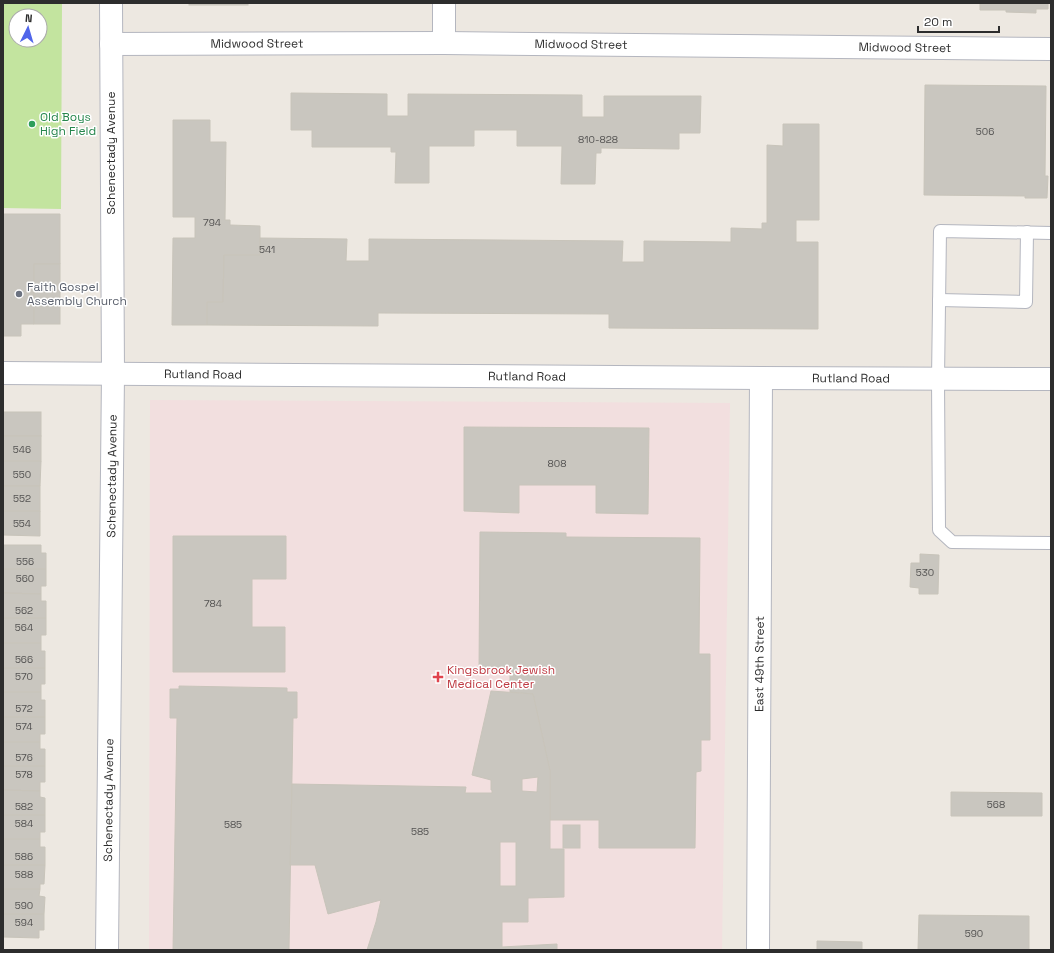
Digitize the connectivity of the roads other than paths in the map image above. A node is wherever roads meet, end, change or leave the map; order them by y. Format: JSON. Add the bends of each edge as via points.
{"nodes":[{"id":1,"x":111,"y":3,"type":"edge"},
{"id":2,"x":444,"y":3,"type":"edge"},
{"id":3,"x":444,"y":43,"type":"junction"},
{"id":4,"x":111,"y":44,"type":"junction"},
{"id":5,"x":1051,"y":49,"type":"edge"},
{"id":6,"x":1027,"y":232,"type":"junction"},
{"id":7,"x":1051,"y":233,"type":"edge"},
{"id":8,"x":939,"y":300,"type":"junction"},
{"id":9,"x":3,"y":373,"type":"edge"},
{"id":10,"x":112,"y":374,"type":"junction"},
{"id":11,"x":761,"y":378,"type":"junction"},
{"id":12,"x":938,"y":379,"type":"junction"},
{"id":13,"x":1051,"y":379,"type":"edge"},
{"id":14,"x":1051,"y":543,"type":"edge"},
{"id":15,"x":107,"y":950,"type":"edge"},
{"id":16,"x":758,"y":950,"type":"edge"}],
"edges":[{"from":1,"to":4,"type":"street","name":"Schenectady Avenue"},
{"from":2,"to":3,"type":"street"},
{"from":3,"to":4,"type":"street","name":"Midwood Street"},
{"from":3,"to":5,"type":"street","name":"Midwood Street"},
{"from":4,"to":10,"type":"street","name":"Schenectady Avenue"},
{"from":6,"to":7,"type":"lane"},
{"from":6,"to":8,"type":"lane","via":[[940,231]]},
{"from":6,"to":8,"type":"lane","via":[[1026,302]]},
{"from":8,"to":12,"type":"lane"},
{"from":9,"to":10,"type":"street","name":"Rutland Road"},
{"from":10,"to":11,"type":"street","name":"Rutland Road"},
{"from":10,"to":15,"type":"street","name":"Schenectady Avenue"},
{"from":11,"to":12,"type":"street","name":"Rutland Road"},
{"from":11,"to":16,"type":"street","name":"East 49th Street"},
{"from":12,"to":13,"type":"street","name":"Rutland Road"},
{"from":12,"to":14,"type":"lane","via":[[938,530],[952,542]]}]}
